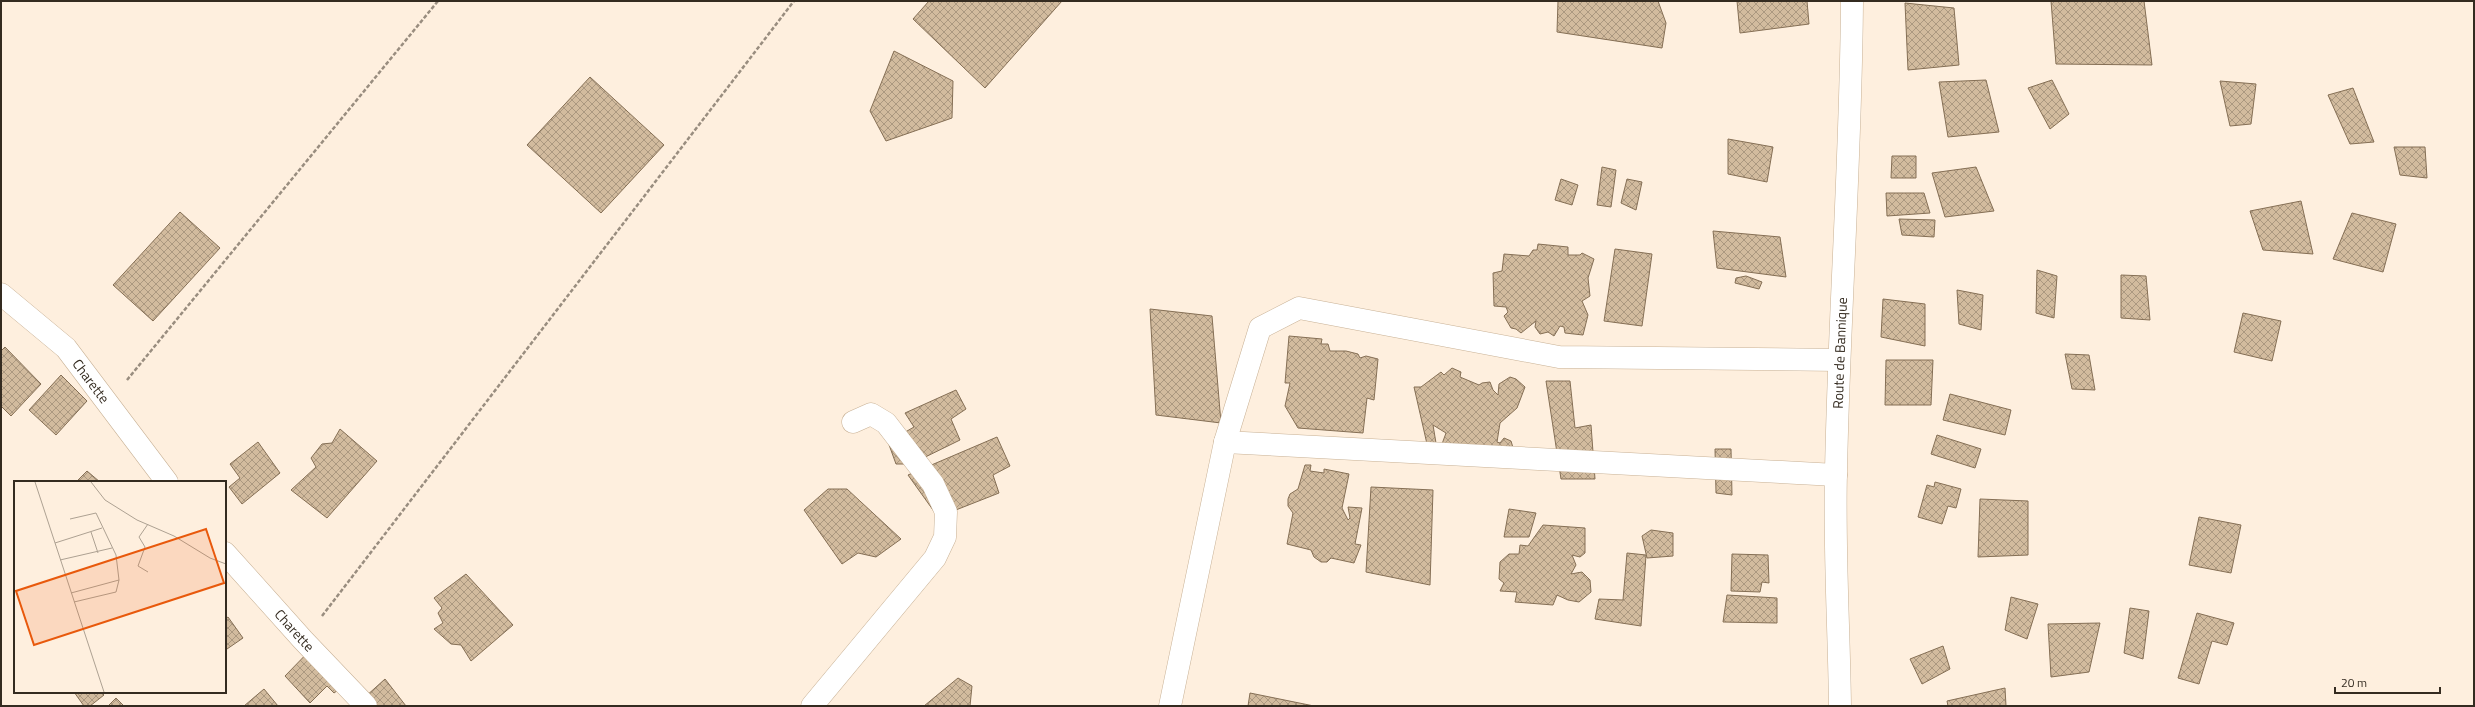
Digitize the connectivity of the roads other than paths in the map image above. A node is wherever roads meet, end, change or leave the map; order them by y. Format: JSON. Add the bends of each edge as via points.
{"nodes":[{"id":1,"x":1852,"y":1,"type":"edge"},
{"id":2,"x":1,"y":294,"type":"edge"},
{"id":3,"x":1839,"y":360,"type":"junction"},
{"id":4,"x":853,"y":422,"type":"dead end"},
{"id":5,"x":1225,"y":442,"type":"junction"},
{"id":6,"x":1836,"y":475,"type":"junction"},
{"id":7,"x":166,"y":481,"type":"edge"},
{"id":8,"x":226,"y":554,"type":"edge"},
{"id":9,"x":366,"y":706,"type":"edge"},
{"id":10,"x":812,"y":706,"type":"edge"},
{"id":11,"x":1170,"y":706,"type":"edge"},
{"id":12,"x":1840,"y":706,"type":"edge"}],
"edges":[{"from":1,"to":3,"type":"street","name":"Route de Bannique","via":[[1851,111]]},
{"from":2,"to":7,"type":"street","name":"Charette","via":[[66,348]]},
{"from":3,"to":5,"type":"street","via":[[1559,357],[1299,308],[1260,328]]},
{"from":3,"to":6,"type":"street","name":"Route de Bannique"},
{"from":4,"to":10,"type":"street","via":[[871,414],[886,423],[933,484],[946,512],[945,537],[935,558]]},
{"from":5,"to":6,"type":"street"},
{"from":5,"to":11,"type":"street"},
{"from":6,"to":12,"type":"street","name":"Route de Bannique"},
{"from":8,"to":9,"type":"street","name":"Charette"}]}
